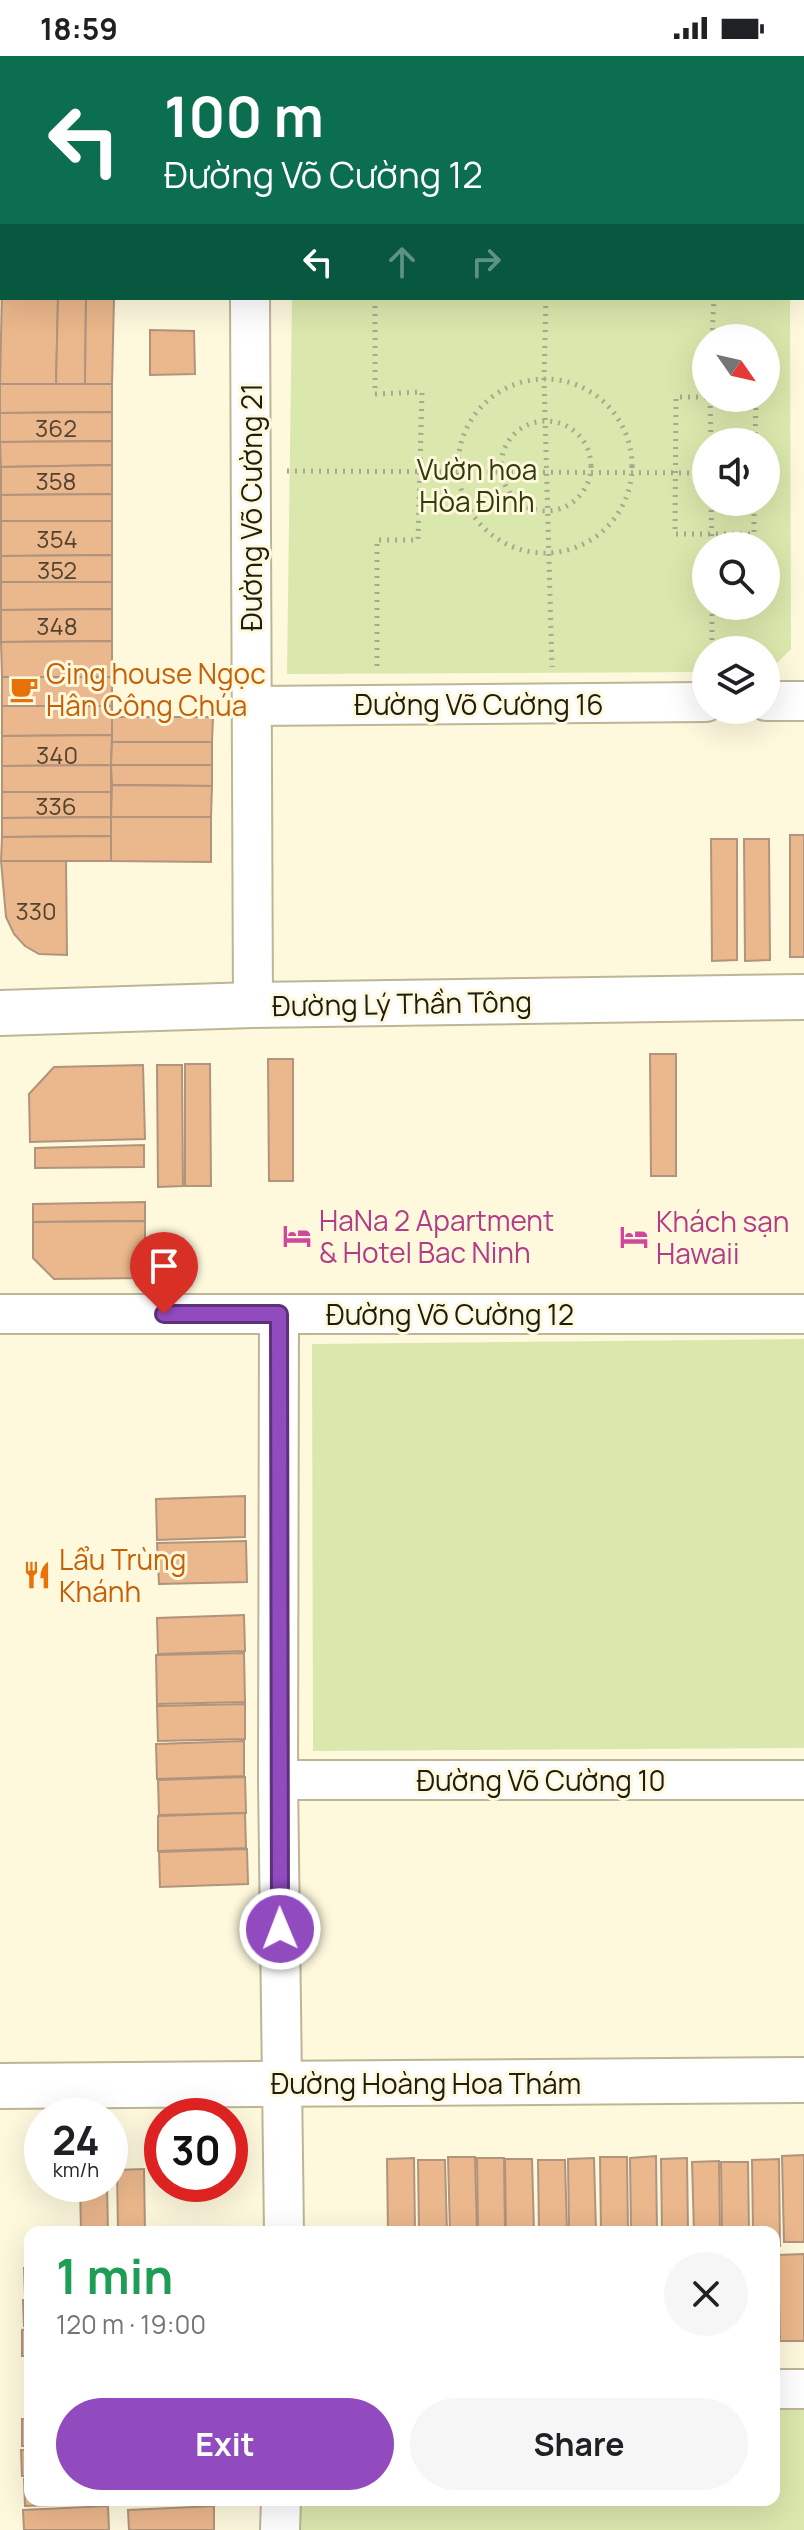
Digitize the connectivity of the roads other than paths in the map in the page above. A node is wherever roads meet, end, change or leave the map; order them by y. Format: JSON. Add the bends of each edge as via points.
{"nodes":[{"id":1,"x":250,"y":300,"type":"edge"},
{"id":2,"x":780,"y":701,"type":"edge"},
{"id":3,"x":804,"y":701,"type":"edge"},
{"id":4,"x":692,"y":702,"type":"edge"},
{"id":5,"x":252,"y":706,"type":"junction"},
{"id":6,"x":804,"y":997,"type":"edge"},
{"id":7,"x":253,"y":1005,"type":"junction"},
{"id":8,"x":0,"y":1013,"type":"edge"},
{"id":9,"x":0,"y":1314,"type":"edge"},
{"id":10,"x":279,"y":1314,"type":"junction"},
{"id":11,"x":804,"y":1314,"type":"edge"},
{"id":12,"x":278,"y":1780,"type":"junction"},
{"id":13,"x":804,"y":1780,"type":"edge"},
{"id":14,"x":804,"y":2080,"type":"edge"},
{"id":15,"x":283,"y":2084,"type":"junction"},
{"id":16,"x":0,"y":2086,"type":"edge"},
{"id":17,"x":284,"y":2226,"type":"edge"},
{"id":18,"x":780,"y":2389,"type":"edge"},
{"id":19,"x":804,"y":2389,"type":"edge"},
{"id":20,"x":281,"y":2506,"type":"edge"},
{"id":21,"x":280,"y":2530,"type":"edge"}],
"edges":[{"from":1,"to":5,"type":"street","name":"Đường Võ Cường 21"},
{"from":2,"to":3,"type":"street"},
{"from":4,"to":5,"type":"street","name":"Đường Võ Cường 16"},
{"from":5,"to":7,"type":"street","name":"Đường Võ Cường 21"},
{"from":6,"to":7,"type":"street","name":"Đường Lý Thần Tông"},
{"from":7,"to":8,"type":"street","name":"Đường Lý Thần Tông"},
{"from":9,"to":10,"type":"street","name":"Đường Võ Cường 12"},
{"from":10,"to":11,"type":"street","name":"Đường Võ Cường 12"},
{"from":10,"to":12,"type":"street"},
{"from":12,"to":13,"type":"street","name":"Đường Võ Cường 10"},
{"from":12,"to":15,"type":"street"},
{"from":14,"to":15,"type":"street","name":"Đường Hoàng Hoa Thám"},
{"from":15,"to":16,"type":"street","name":"Đường Hoàng Hoa Thám"},
{"from":15,"to":17,"type":"street"},
{"from":18,"to":19,"type":"street"},
{"from":20,"to":21,"type":"street"}]}
